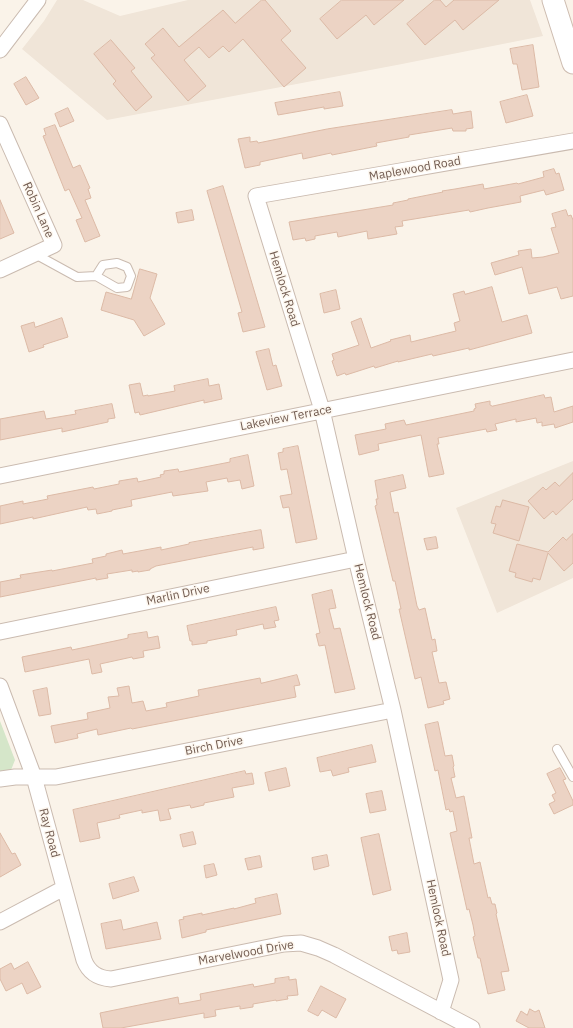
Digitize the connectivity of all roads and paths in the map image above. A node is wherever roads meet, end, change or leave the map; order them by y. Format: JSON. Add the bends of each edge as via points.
{"nodes":[{"id":1,"x":38,"y":0,"type":"edge"},
{"id":2,"x":553,"y":0,"type":"edge"},
{"id":3,"x":0,"y":50,"type":"edge"},
{"id":4,"x":573,"y":63,"type":"edge"},
{"id":5,"x":0,"y":124,"type":"edge"},
{"id":6,"x":573,"y":141,"type":"edge"},
{"id":7,"x":256,"y":196,"type":"joint"},
{"id":8,"x":35,"y":254,"type":"junction"},
{"id":9,"x":2,"y":270,"type":"edge"},
{"id":10,"x":96,"y":276,"type":"dead end"},
{"id":11,"x":573,"y":360,"type":"edge"},
{"id":12,"x":322,"y":410,"type":"junction"},
{"id":13,"x":0,"y":476,"type":"edge"},
{"id":14,"x":356,"y":559,"type":"junction"},
{"id":15,"x":0,"y":632,"type":"edge"},
{"id":16,"x":0,"y":686,"type":"edge"},
{"id":17,"x":393,"y":710,"type":"junction"},
{"id":18,"x":557,"y":749,"type":"dead end"},
{"id":19,"x":34,"y":777,"type":"junction"},
{"id":20,"x":573,"y":777,"type":"edge"},
{"id":21,"x":0,"y":779,"type":"edge"},
{"id":22,"x":64,"y":888,"type":"junction"},
{"id":23,"x":0,"y":922,"type":"edge"},
{"id":24,"x":97,"y":977,"type":"joint"},
{"id":25,"x":441,"y":1012,"type":"junction"},
{"id":26,"x":472,"y":1028,"type":"edge"}],
"edges":[{"from":1,"to":3,"type":"street"},
{"from":2,"to":4,"type":"main road"},
{"from":5,"to":8,"type":"street","name":"Robin Lane","via":[[54,244]]},
{"from":6,"to":7,"type":"street","name":"Maplewood Road"},
{"from":7,"to":12,"type":"street","name":"Hemlock Road"},
{"from":8,"to":9,"type":"street","name":"Robin Lane"},
{"from":8,"to":10,"type":"lane","via":[[77,277]]},
{"from":11,"to":12,"type":"street","name":"Lakeview Terrace"},
{"from":12,"to":13,"type":"street","name":"Lakeview Terrace"},
{"from":12,"to":14,"type":"street","name":"Hemlock Road"},
{"from":14,"to":15,"type":"street","name":"Marlin Drive"},
{"from":14,"to":17,"type":"street","name":"Hemlock Road"},
{"from":16,"to":19,"type":"street","name":"Ray Road"},
{"from":17,"to":19,"type":"street","name":"Birch Drive","via":[[56,778]]},
{"from":17,"to":25,"type":"street","name":"Hemlock Road","via":[[451,980]]},
{"from":18,"to":20,"type":"lane"},
{"from":19,"to":21,"type":"street","name":"Birch Drive"},
{"from":19,"to":22,"type":"street","name":"Ray Road"},
{"from":22,"to":23,"type":"street"},
{"from":22,"to":24,"type":"street","name":"Ray Road","via":[[84,960]]},
{"from":24,"to":25,"type":"street","name":"Marvelwood Drive","via":[[111,979],[284,944],[301,943],[334,955]]},
{"from":25,"to":26,"type":"street","name":"Marvelwood Drive"}]}
